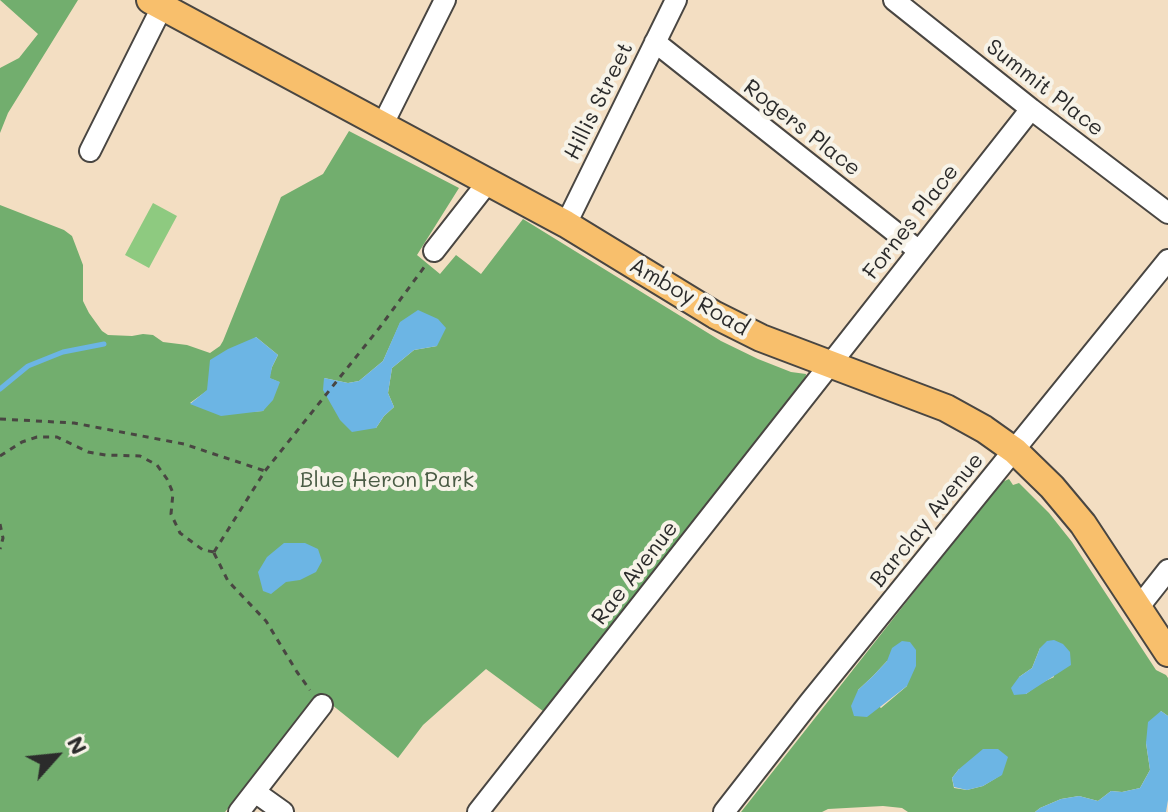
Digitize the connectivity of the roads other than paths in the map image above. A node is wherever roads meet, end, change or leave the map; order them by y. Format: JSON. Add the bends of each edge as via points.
{"nodes":[{"id":1,"x":445,"y":0,"type":"edge"},
{"id":2,"x":676,"y":0,"type":"edge"},
{"id":3,"x":894,"y":0,"type":"edge"},
{"id":4,"x":156,"y":4,"type":"edge"},
{"id":5,"x":655,"y":42,"type":"junction"},
{"id":6,"x":1031,"y":109,"type":"junction"},
{"id":7,"x":382,"y":126,"type":"junction"},
{"id":8,"x":90,"y":151,"type":"dead end"},
{"id":9,"x":488,"y":182,"type":"junction"},
{"id":10,"x":1168,"y":213,"type":"edge"},
{"id":11,"x":566,"y":224,"type":"junction"},
{"id":12,"x":434,"y":251,"type":"road end"},
{"id":13,"x":919,"y":251,"type":"junction"},
{"id":14,"x":1168,"y":260,"type":"edge"},
{"id":15,"x":829,"y":364,"type":"junction"},
{"id":16,"x":1015,"y":451,"type":"junction"},
{"id":17,"x":1168,"y":570,"type":"edge"},
{"id":18,"x":1138,"y":608,"type":"junction"},
{"id":19,"x":1168,"y":653,"type":"edge"},
{"id":20,"x":322,"y":705,"type":"road end"},
{"id":21,"x":255,"y":792,"type":"junction"},
{"id":22,"x":239,"y":812,"type":"edge"},
{"id":23,"x":283,"y":812,"type":"edge"},
{"id":24,"x":478,"y":812,"type":"edge"},
{"id":25,"x":724,"y":812,"type":"edge"}],
"edges":[{"from":1,"to":7,"type":"street"},
{"from":2,"to":5,"type":"street","name":"Hillis Street"},
{"from":3,"to":6,"type":"street","name":"Summit Place"},
{"from":4,"to":7,"type":"main road","name":"Amboy Road"},
{"from":4,"to":8,"type":"street"},
{"from":5,"to":11,"type":"street","name":"Hillis Street"},
{"from":5,"to":13,"type":"street","name":"Rogers Place"},
{"from":6,"to":10,"type":"street","name":"Summit Place"},
{"from":6,"to":13,"type":"street","name":"Fornes Place"},
{"from":7,"to":9,"type":"main road","name":"Amboy Road"},
{"from":9,"to":11,"type":"main road","name":"Amboy Road"},
{"from":9,"to":12,"type":"street"},
{"from":11,"to":15,"type":"main road","name":"Amboy Road","via":[[715,315]]},
{"from":13,"to":15,"type":"street","name":"Fornes Place"},
{"from":14,"to":16,"type":"street","name":"Barclay Avenue"},
{"from":15,"to":16,"type":"main road","name":"Amboy Road","via":[[946,408]]},
{"from":15,"to":24,"type":"street","name":"Rae Avenue"},
{"from":16,"to":18,"type":"main road","name":"Amboy Road","via":[[1083,524]]},
{"from":16,"to":25,"type":"street","name":"Barclay Avenue"},
{"from":17,"to":18,"type":"street"},
{"from":18,"to":19,"type":"main road","name":"Amboy Road"},
{"from":20,"to":21,"type":"street"},
{"from":21,"to":22,"type":"street"},
{"from":21,"to":23,"type":"street"}]}
